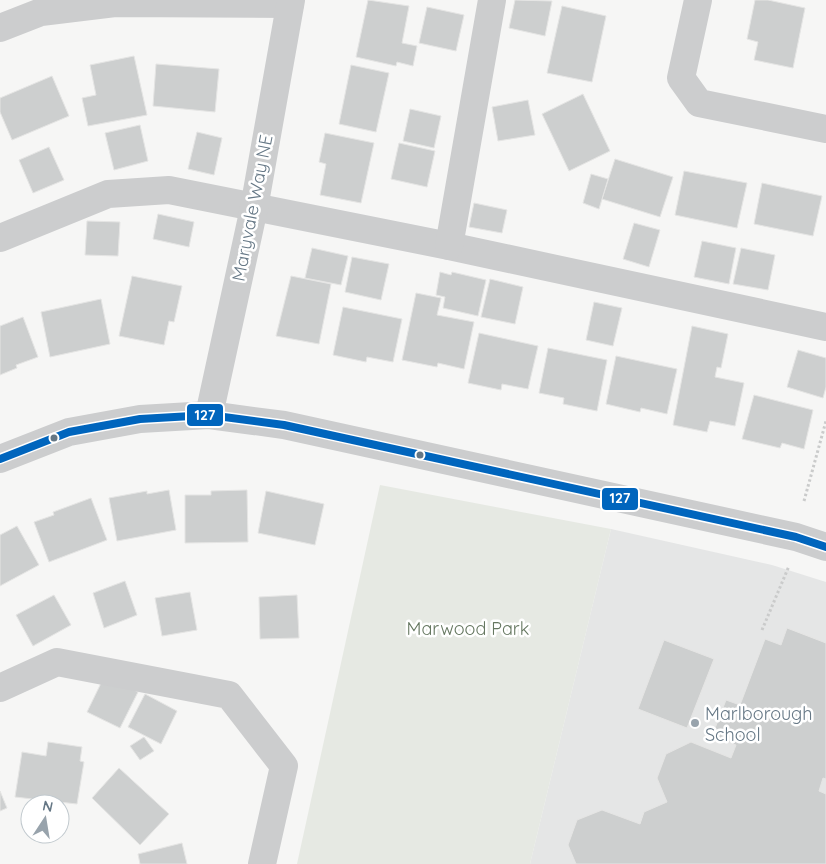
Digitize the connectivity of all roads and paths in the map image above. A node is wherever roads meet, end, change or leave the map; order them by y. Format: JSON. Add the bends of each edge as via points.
{"nodes":[{"id":1,"x":492,"y":0,"type":"edge"},
{"id":2,"x":698,"y":0,"type":"edge"},
{"id":3,"x":290,"y":2,"type":"edge"},
{"id":4,"x":39,"y":6,"type":"edge"},
{"id":5,"x":0,"y":28,"type":"edge"},
{"id":6,"x":826,"y":129,"type":"edge"},
{"id":7,"x":254,"y":208,"type":"junction"},
{"id":8,"x":0,"y":238,"type":"edge"},
{"id":9,"x":449,"y":246,"type":"junction"},
{"id":10,"x":826,"y":327,"type":"edge"},
{"id":11,"x":209,"y":415,"type":"junction"},
{"id":12,"x":826,"y":421,"type":"edge"},
{"id":13,"x":0,"y":459,"type":"edge"},
{"id":14,"x":804,"y":502,"type":"dead end"},
{"id":15,"x":826,"y":547,"type":"edge"},
{"id":16,"x":790,"y":563,"type":"dead end"},
{"id":17,"x":762,"y":630,"type":"dead end"},
{"id":18,"x":0,"y":688,"type":"edge"},
{"id":19,"x":262,"y":864,"type":"edge"}],
"edges":[{"from":1,"to":9,"type":"street"},
{"from":2,"to":6,"type":"street","via":[[681,78],[699,103]]},
{"from":3,"to":4,"type":"street"},
{"from":3,"to":7,"type":"street","name":"Maryvale Way NE"},
{"from":4,"to":5,"type":"street"},
{"from":7,"to":8,"type":"street","via":[[169,190],[108,194]]},
{"from":7,"to":9,"type":"street"},
{"from":7,"to":11,"type":"street","name":"Maryvale Way NE"},
{"from":9,"to":10,"type":"street"},
{"from":11,"to":13,"type":"street","via":[[140,419],[69,432]]},
{"from":11,"to":15,"type":"street","via":[[284,425],[796,536]]},
{"from":12,"to":14,"type":"path"},
{"from":16,"to":17,"type":"path"},
{"from":18,"to":19,"type":"street","via":[[57,662],[229,695],[284,766]]}]}
